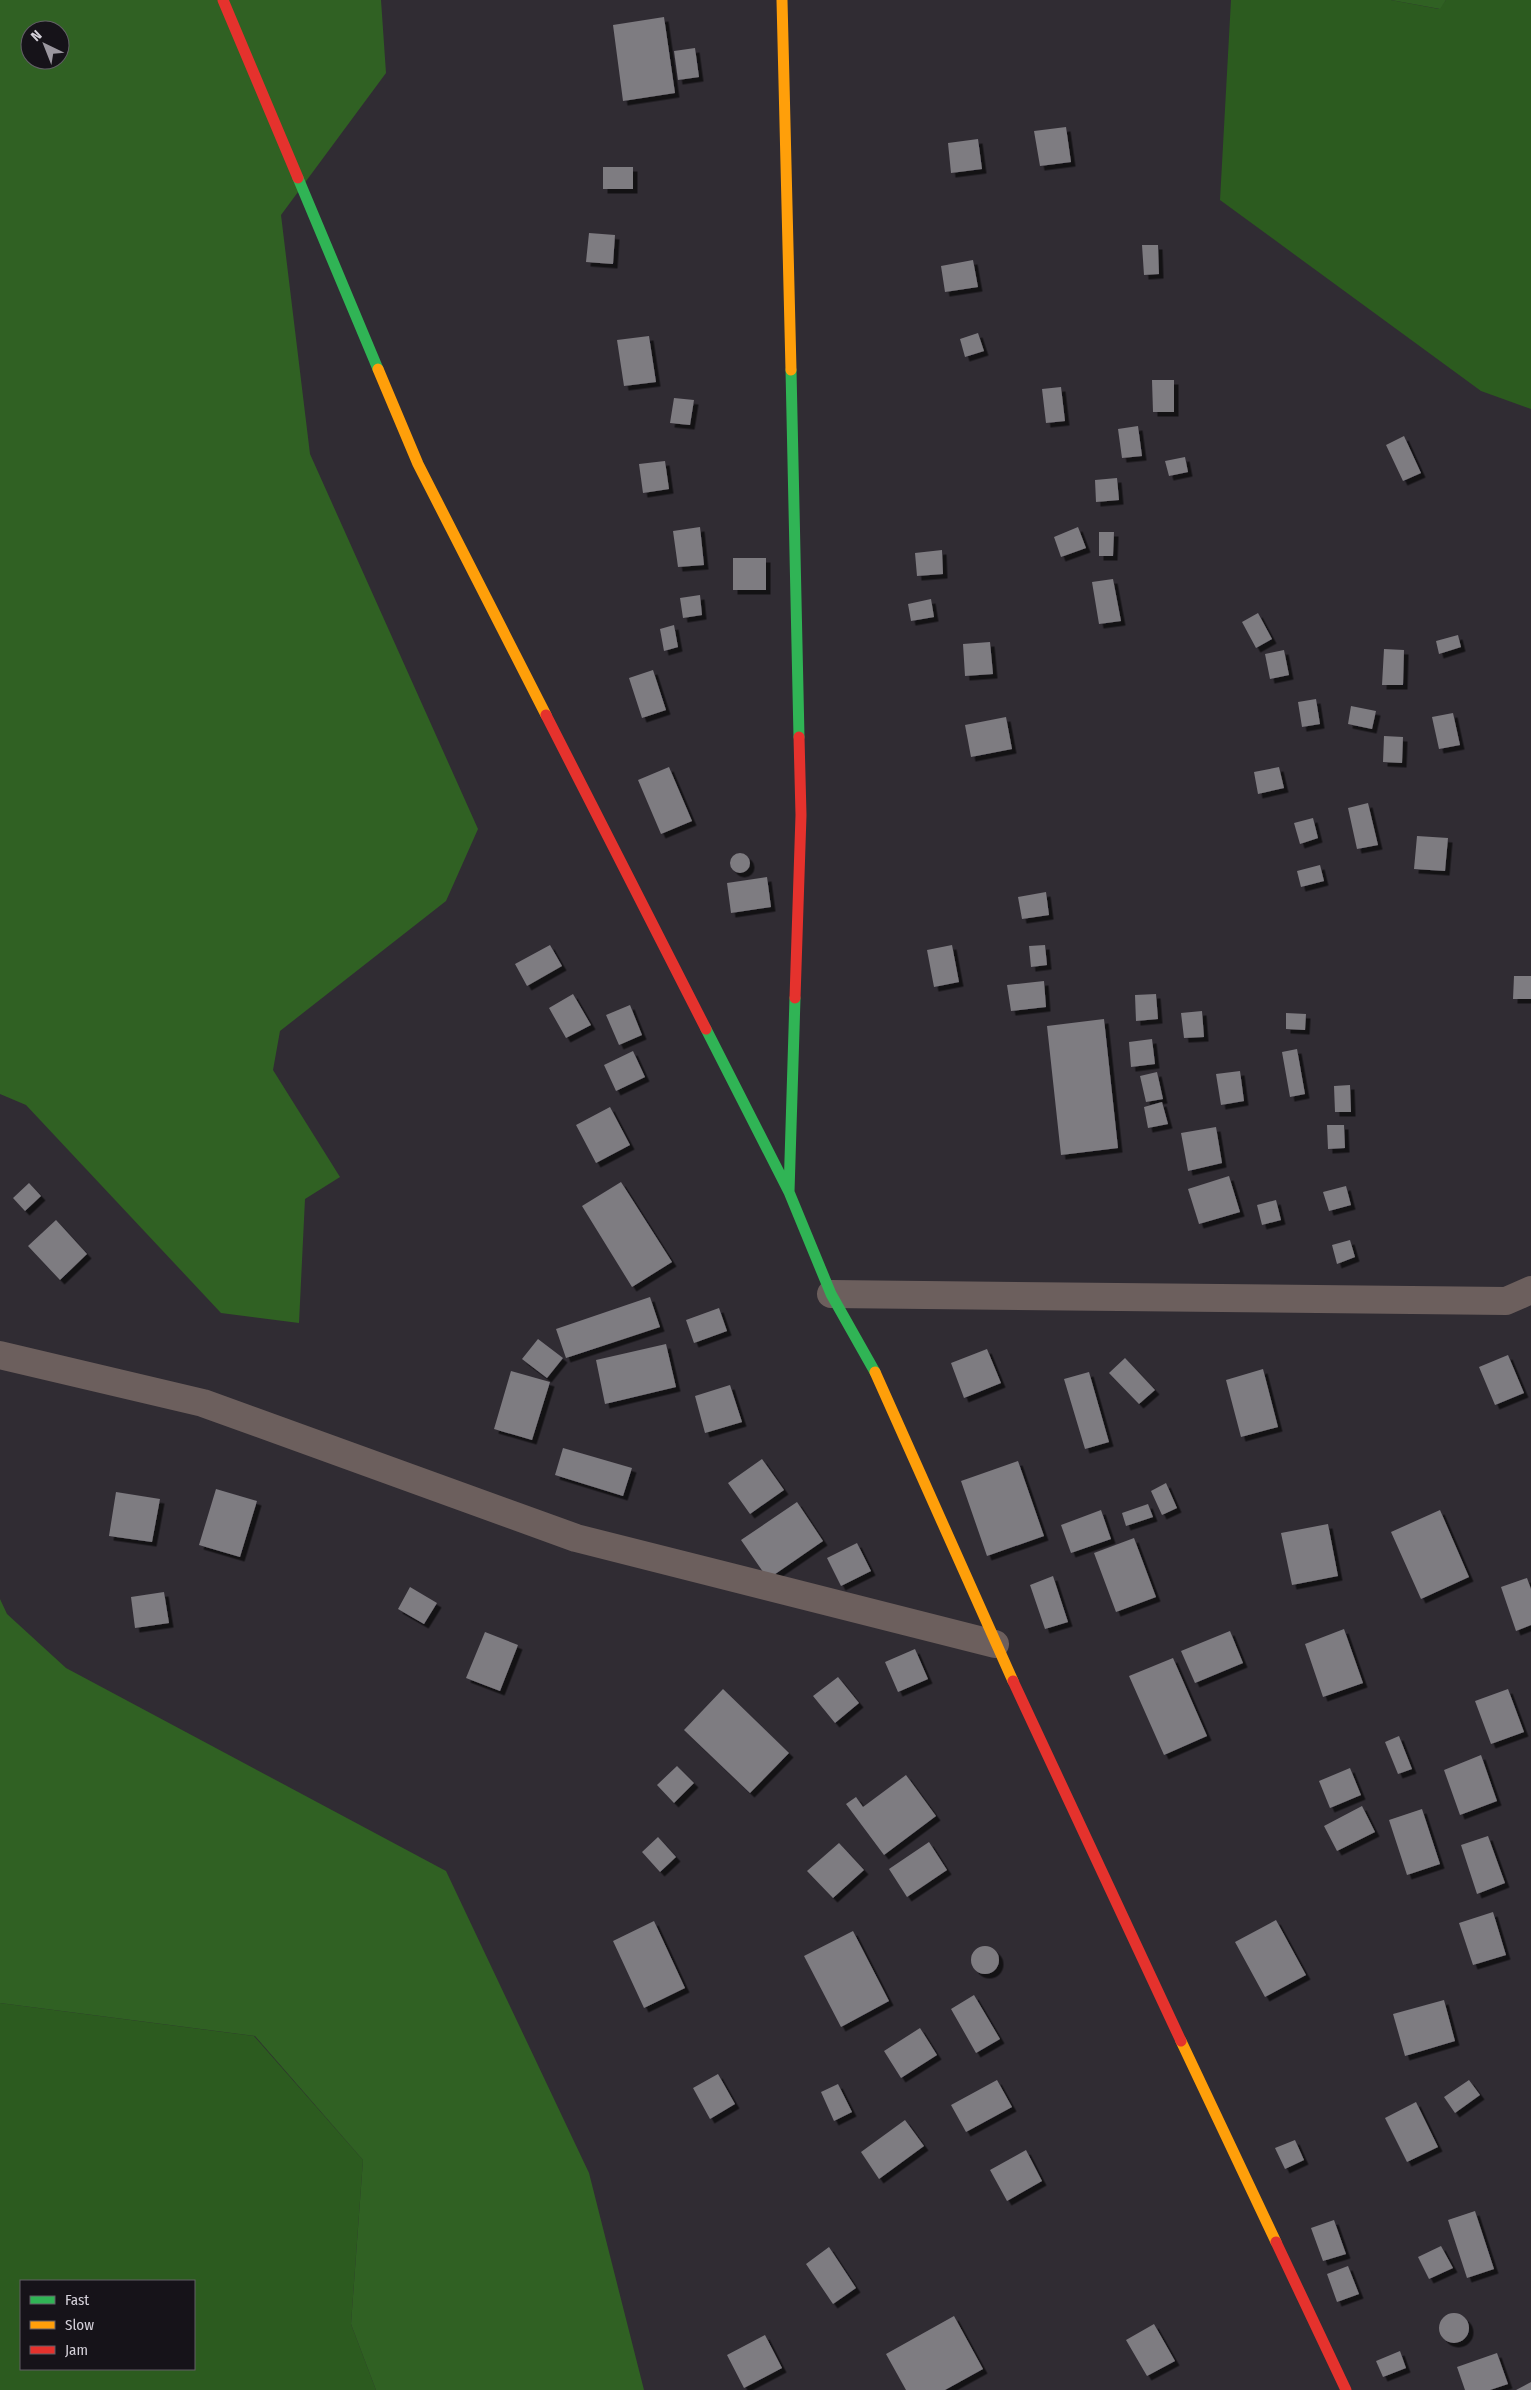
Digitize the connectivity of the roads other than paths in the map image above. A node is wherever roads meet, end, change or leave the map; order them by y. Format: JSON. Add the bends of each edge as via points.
{"nodes":[{"id":1,"x":223,"y":0,"type":"edge"},
{"id":2,"x":782,"y":0,"type":"edge"},
{"id":3,"x":789,"y":1192,"type":"junction"},
{"id":4,"x":1531,"y":1290,"type":"edge"},
{"id":5,"x":831,"y":1294,"type":"junction"},
{"id":6,"x":0,"y":1355,"type":"edge"},
{"id":7,"x":995,"y":1644,"type":"junction"},
{"id":8,"x":1346,"y":2390,"type":"edge"}],
"edges":[{"from":1,"to":3,"type":"main road","via":[[418,464]]},
{"from":2,"to":3,"type":"main road","via":[[801,815]]},
{"from":3,"to":5,"type":"main road"},
{"from":4,"to":5,"type":"street","via":[[1506,1301]]},
{"from":5,"to":7,"type":"main road","via":[[874,1370]]},
{"from":6,"to":7,"type":"street","via":[[203,1403],[576,1538]]},
{"from":7,"to":8,"type":"main road"}]}
